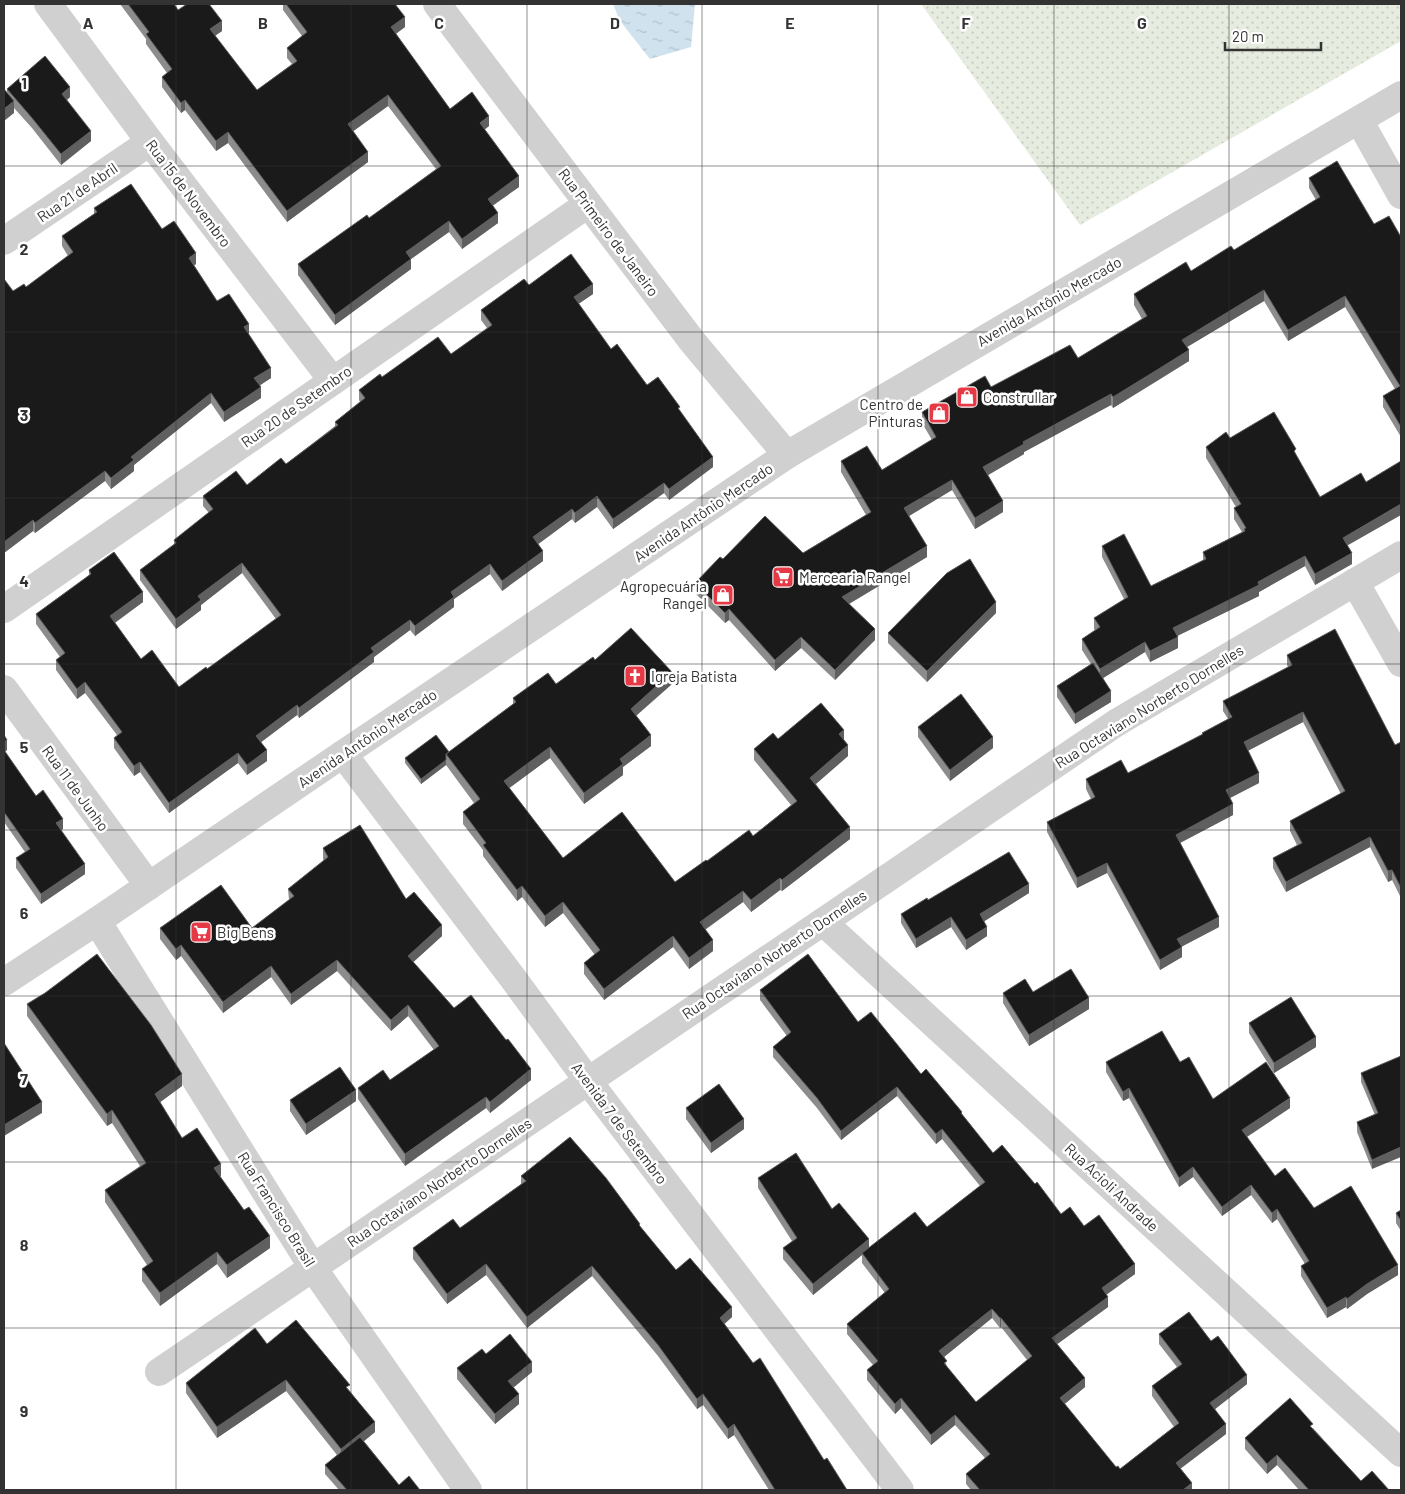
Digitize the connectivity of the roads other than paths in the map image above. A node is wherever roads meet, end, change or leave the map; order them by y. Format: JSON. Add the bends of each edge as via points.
{"nodes":[{"id":1,"x":48,"y":4,"type":"edge"},
{"id":2,"x":437,"y":4,"type":"edge"},
{"id":3,"x":1401,"y":95,"type":"edge"},
{"id":4,"x":1359,"y":120,"type":"junction"},
{"id":5,"x":150,"y":142,"type":"junction"},
{"id":6,"x":1401,"y":195,"type":"edge"},
{"id":7,"x":588,"y":204,"type":"junction"},
{"id":8,"x":4,"y":241,"type":"edge"},
{"id":9,"x":333,"y":381,"type":"junction"},
{"id":10,"x":787,"y":455,"type":"junction"},
{"id":11,"x":1401,"y":555,"type":"edge"},
{"id":12,"x":1355,"y":582,"type":"junction"},
{"id":13,"x":4,"y":609,"type":"edge"},
{"id":14,"x":1401,"y":663,"type":"edge"},
{"id":15,"x":4,"y":690,"type":"edge"},
{"id":16,"x":343,"y":754,"type":"junction"},
{"id":17,"x":149,"y":886,"type":"junction"},
{"id":18,"x":97,"y":921,"type":"junction"},
{"id":19,"x":823,"y":922,"type":"junction"},
{"id":20,"x":4,"y":982,"type":"edge"},
{"id":21,"x":588,"y":1081,"type":"junction"},
{"id":22,"x":313,"y":1268,"type":"junction"},
{"id":23,"x":159,"y":1372,"type":"dead end"},
{"id":24,"x":1401,"y":1453,"type":"edge"},
{"id":25,"x":468,"y":1490,"type":"edge"},
{"id":26,"x":900,"y":1490,"type":"edge"}],
"edges":[{"from":1,"to":5,"type":"street","name":"Rua 15 de Novembro"},
{"from":2,"to":7,"type":"street","name":"Rua Primeiro de Janeiro"},
{"from":3,"to":4,"type":"street","name":"Avenida Antônio Mercado"},
{"from":4,"to":6,"type":"street"},
{"from":4,"to":10,"type":"street","name":"Avenida Antônio Mercado"},
{"from":5,"to":8,"type":"street","name":"Rua 21 de Abril"},
{"from":5,"to":9,"type":"street","name":"Rua 15 de Novembro"},
{"from":7,"to":9,"type":"street","name":"Rua 20 de Setembro"},
{"from":7,"to":10,"type":"street","name":"Rua Primeiro de Janeiro","via":[[692,341]]},
{"from":9,"to":13,"type":"street","name":"Rua 20 de Setembro"},
{"from":10,"to":16,"type":"street","name":"Avenida Antônio Mercado"},
{"from":11,"to":12,"type":"street","name":"Rua Octaviano Norberto Dornelles"},
{"from":12,"to":14,"type":"street"},
{"from":12,"to":19,"type":"street","name":"Rua Octaviano Norberto Dornelles","via":[[1116,723]]},
{"from":15,"to":17,"type":"street","name":"Rua 11 de Junho"},
{"from":16,"to":17,"type":"street","name":"Avenida Antônio Mercado"},
{"from":16,"to":21,"type":"street","name":"Avenida 7 de Setembro"},
{"from":17,"to":18,"type":"street","name":"Avenida Antônio Mercado"},
{"from":18,"to":20,"type":"street","name":"Avenida Antônio Mercado"},
{"from":18,"to":22,"type":"street","name":"Rua Francisco Brasil"},
{"from":19,"to":21,"type":"street","name":"Rua Octaviano Norberto Dornelles"},
{"from":19,"to":24,"type":"street","name":"Rua Acioli Andrade"},
{"from":21,"to":22,"type":"street","name":"Rua Octaviano Norberto Dornelles"},
{"from":21,"to":26,"type":"street","name":"Avenida 7 de Setembro"},
{"from":22,"to":23,"type":"street","name":"Rua Octaviano Norberto Dornelles"},
{"from":22,"to":25,"type":"street","name":"Rua Francisco Brasil"}]}
